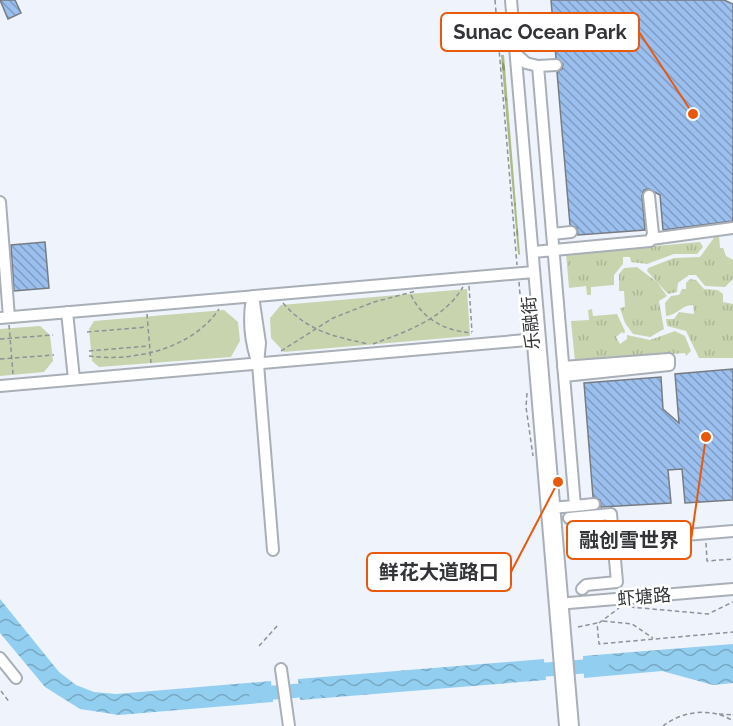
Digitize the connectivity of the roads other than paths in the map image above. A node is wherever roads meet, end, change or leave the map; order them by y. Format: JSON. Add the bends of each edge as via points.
{"nodes":[{"id":1,"x":504,"y":0,"type":"edge"},
{"id":2,"x":511,"y":0,"type":"edge"},
{"id":3,"x":516,"y":54,"type":"junction"},
{"id":4,"x":556,"y":64,"type":"dead end"},
{"id":5,"x":538,"y":66,"type":"junction"},
{"id":6,"x":649,"y":196,"type":"dead end"},
{"id":7,"x":0,"y":202,"type":"edge"},
{"id":8,"x":733,"y":228,"type":"edge"},
{"id":9,"x":571,"y":232,"type":"dead end"},
{"id":10,"x":552,"y":234,"type":"junction"},
{"id":11,"x":651,"y":239,"type":"junction"},
{"id":12,"x":553,"y":249,"type":"junction"},
{"id":13,"x":533,"y":252,"type":"junction"},
{"id":14,"x":531,"y":273,"type":"junction"},
{"id":15,"x":253,"y":296,"type":"junction"},
{"id":16,"x":67,"y":312,"type":"junction"},
{"id":17,"x":4,"y":318,"type":"edge"},
{"id":18,"x":536,"y":339,"type":"junction"},
{"id":19,"x":258,"y":364,"type":"junction"},
{"id":20,"x":564,"y":372,"type":"junction"},
{"id":21,"x":543,"y":374,"type":"junction"},
{"id":22,"x":74,"y":379,"type":"junction"},
{"id":23,"x":0,"y":386,"type":"edge"},
{"id":24,"x":594,"y":504,"type":"dead end"},
{"id":25,"x":575,"y":506,"type":"junction"},
{"id":26,"x":551,"y":508,"type":"junction"},
{"id":27,"x":569,"y":518,"type":"dead end"},
{"id":28,"x":733,"y":531,"type":"edge"},
{"id":29,"x":614,"y":541,"type":"junction"},
{"id":30,"x":273,"y":550,"type":"dead end"},
{"id":31,"x":582,"y":589,"type":"dead end"},
{"id":32,"x":733,"y":589,"type":"edge"},
{"id":33,"x":559,"y":604,"type":"junction"},
{"id":34,"x":0,"y":658,"type":"edge"},
{"id":35,"x":281,"y":669,"type":"dead end"},
{"id":36,"x":16,"y":678,"type":"dead end"},
{"id":37,"x":566,"y":691,"type":"junction"},
{"id":38,"x":288,"y":726,"type":"edge"},
{"id":39,"x":566,"y":726,"type":"edge"},
{"id":40,"x":573,"y":726,"type":"edge"}],
"edges":[{"from":1,"to":14,"type":"street","name":"乐融街"},
{"from":2,"to":3,"type":"street","name":"乐融街"},
{"from":3,"to":5,"type":"street","via":[[526,63]]},
{"from":3,"to":13,"type":"street","name":"乐融街"},
{"from":4,"to":5,"type":"street"},
{"from":5,"to":10,"type":"street"},
{"from":6,"to":11,"type":"street"},
{"from":7,"to":17,"type":"street"},
{"from":8,"to":11,"type":"street"},
{"from":9,"to":10,"type":"street"},
{"from":10,"to":12,"type":"street"},
{"from":11,"to":12,"type":"street"},
{"from":12,"to":13,"type":"street"},
{"from":12,"to":20,"type":"street"},
{"from":13,"to":14,"type":"street","name":"乐融街"},
{"from":14,"to":15,"type":"street"},
{"from":14,"to":18,"type":"street","name":"乐融街"},
{"from":15,"to":16,"type":"street"},
{"from":15,"to":19,"type":"street","via":[[249,316]]},
{"from":16,"to":17,"type":"street"},
{"from":16,"to":22,"type":"street"},
{"from":18,"to":19,"type":"street"},
{"from":18,"to":21,"type":"street","name":"乐融街"},
{"from":18,"to":26,"type":"street","name":"乐融街"},
{"from":19,"to":22,"type":"street"},
{"from":19,"to":30,"type":"street"},
{"from":20,"to":20,"type":"street","via":[[669,365],[669,359]]},
{"from":20,"to":21,"type":"street"},
{"from":20,"to":25,"type":"street"},
{"from":21,"to":26,"type":"street","name":"乐融街"},
{"from":22,"to":23,"type":"street"},
{"from":24,"to":25,"type":"street"},
{"from":25,"to":26,"type":"street"},
{"from":26,"to":33,"type":"street","name":"乐融街"},
{"from":27,"to":29,"type":"street","via":[[611,514]]},
{"from":28,"to":29,"type":"street"},
{"from":29,"to":31,"type":"street","via":[[616,582],[586,585]]},
{"from":32,"to":33,"type":"street","name":"虾塘路"},
{"from":33,"to":37,"type":"street","name":"乐融街"},
{"from":34,"to":36,"type":"street"},
{"from":35,"to":38,"type":"street"},
{"from":37,"to":39,"type":"street"},
{"from":37,"to":40,"type":"street"}]}
